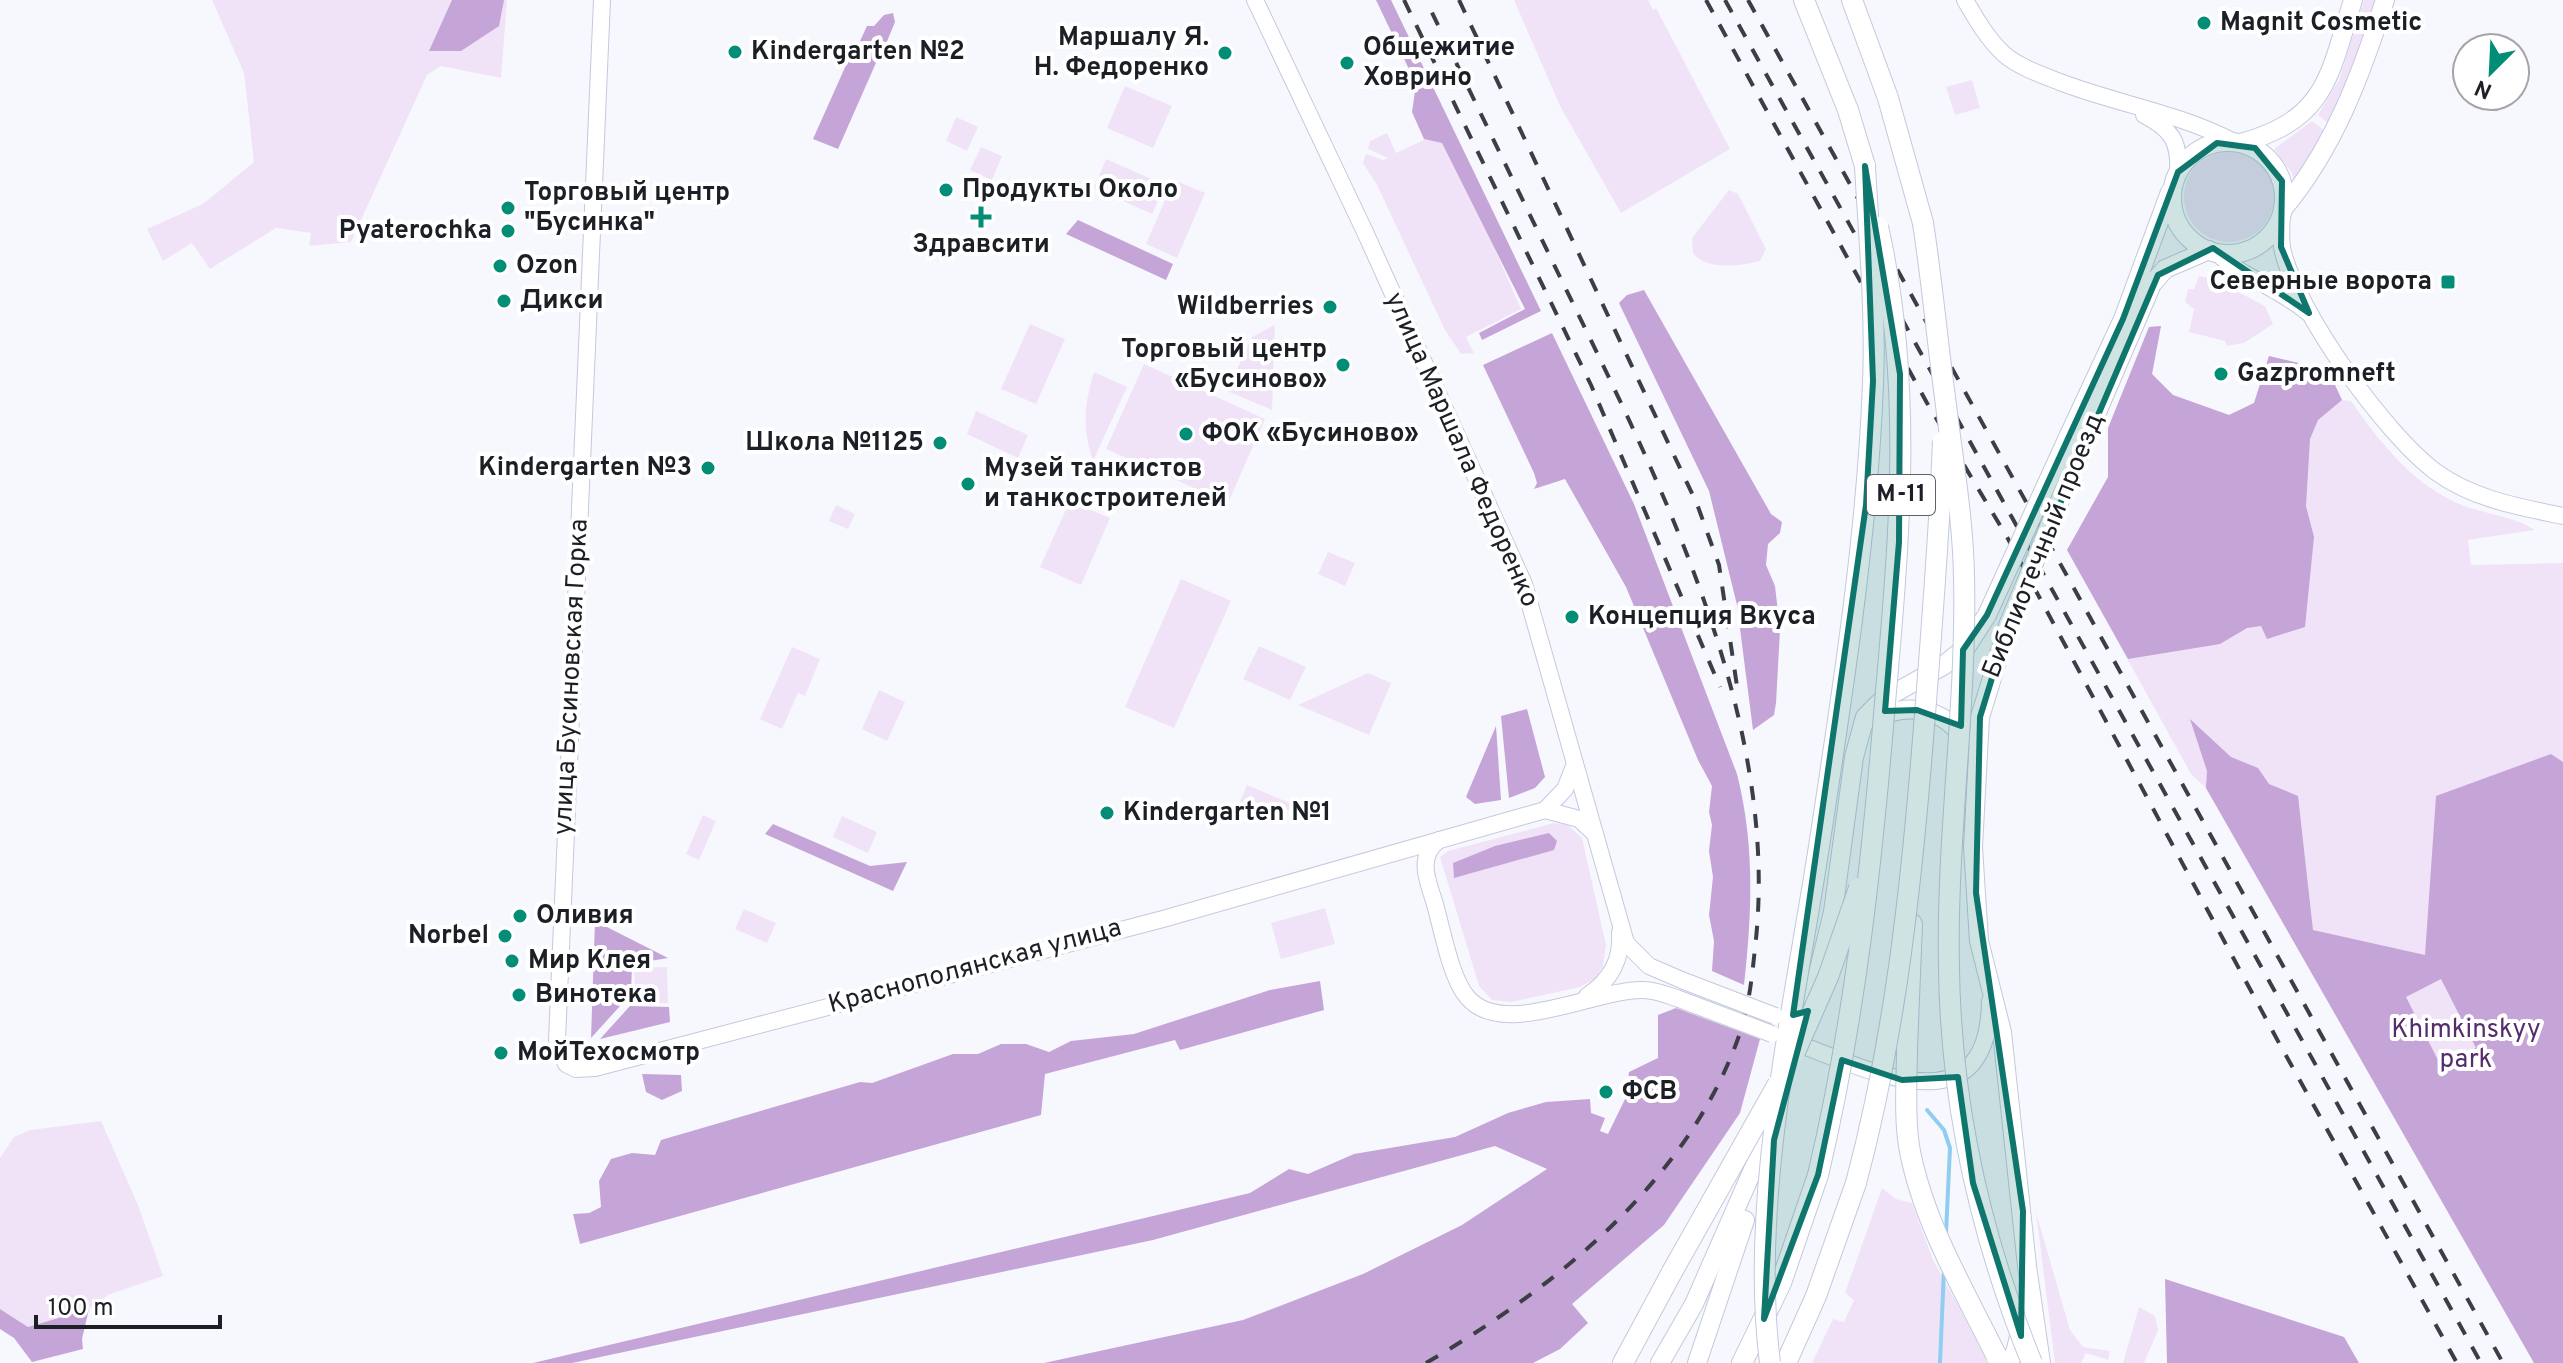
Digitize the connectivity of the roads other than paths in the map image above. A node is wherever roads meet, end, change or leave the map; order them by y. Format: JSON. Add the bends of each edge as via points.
{"nodes":[{"id":1,"x":602,"y":0,"type":"edge"},
{"id":2,"x":1255,"y":0,"type":"edge"},
{"id":3,"x":1804,"y":0,"type":"edge"},
{"id":4,"x":1852,"y":0,"type":"edge"},
{"id":5,"x":1965,"y":0,"type":"edge"},
{"id":6,"x":2353,"y":0,"type":"edge"},
{"id":7,"x":2385,"y":0,"type":"edge"},
{"id":8,"x":2122,"y":103,"type":"junction"},
{"id":9,"x":2238,"y":143,"type":"junction"},
{"id":10,"x":1865,"y":166,"type":"junction"},
{"id":11,"x":2176,"y":177,"type":"junction"},
{"id":12,"x":2282,"y":212,"type":"junction"},
{"id":13,"x":2213,"y":251,"type":"junction"},
{"id":14,"x":2309,"y":313,"type":"junction"},
{"id":15,"x":1945,"y":398,"type":"junction"},
{"id":16,"x":2076,"y":440,"type":"junction"},
{"id":17,"x":2563,"y":516,"type":"edge"},
{"id":18,"x":1857,"y":740,"type":"junction"},
{"id":19,"x":1575,"y":762,"type":"junction"},
{"id":20,"x":1974,"y":805,"type":"junction"},
{"id":21,"x":1545,"y":810,"type":"junction"},
{"id":22,"x":1875,"y":826,"type":"junction"},
{"id":23,"x":1595,"y":834,"type":"junction"},
{"id":24,"x":1440,"y":839,"type":"junction"},
{"id":25,"x":1383,"y":857,"type":"junction"},
{"id":26,"x":1912,"y":867,"type":"junction"},
{"id":27,"x":1425,"y":872,"type":"junction"},
{"id":28,"x":1619,"y":926,"type":"junction"},
{"id":29,"x":1991,"y":987,"type":"junction"},
{"id":30,"x":1811,"y":999,"type":"junction"},
{"id":31,"x":1578,"y":1002,"type":"junction"},
{"id":32,"x":1797,"y":1043,"type":"junction"},
{"id":33,"x":566,"y":1064,"type":"joint"},
{"id":34,"x":1762,"y":1155,"type":"junction"},
{"id":35,"x":2027,"y":1266,"type":"junction"},
{"id":36,"x":1623,"y":1363,"type":"edge"},
{"id":37,"x":1660,"y":1363,"type":"edge"},
{"id":38,"x":1697,"y":1363,"type":"edge"},
{"id":39,"x":1742,"y":1363,"type":"edge"},
{"id":40,"x":1770,"y":1363,"type":"edge"},
{"id":41,"x":1786,"y":1363,"type":"edge"},
{"id":42,"x":2001,"y":1363,"type":"edge"},
{"id":43,"x":2008,"y":1363,"type":"edge"},
{"id":44,"x":2032,"y":1363,"type":"edge"},
{"id":45,"x":2041,"y":1363,"type":"edge"}],
"edges":[{"from":1,"to":33,"type":"street","name":"улица Бусиновская Горка","via":[[557,1040]]},
{"from":2,"to":19,"type":"street","name":"улица Маршала Федоренко","via":[[1524,584]]},
{"from":3,"to":10,"type":"main road","number":"М-11"},
{"from":4,"to":15,"type":"main road","number":"М-11","bridge":true,"via":[[1888,98],[1923,223]]},
{"from":5,"to":8,"type":"street","via":[[2006,56],[2046,77]]},
{"from":6,"to":9,"type":"main road","via":[[2327,77],[2309,110],[2280,131]]},
{"from":7,"to":12,"type":"main road","via":[[2334,133]]},
{"from":8,"to":9,"type":"street"},
{"from":8,"to":11,"type":"street","via":[[2170,132],[2178,145]]},
{"from":9,"to":11,"type":"main road","via":[[2201,148]]},
{"from":9,"to":12,"type":"main road","via":[[2255,148],[2276,168],[2282,181]]},
{"from":10,"to":22,"type":"main road","number":"М-11","bridge":true,"via":[[1891,300],[1903,440]]},
{"from":10,"to":40,"type":"main road","bridge":true,"via":[[1873,381],[1866,505],[1774,1140],[1763,1309]]},
{"from":11,"to":13,"type":"main road","via":[[2172,196],[2178,223],[2197,244]]},
{"from":11,"to":16,"type":"main road","name":"Библиотечный проезд"},
{"from":12,"to":13,"type":"main road","via":[[2270,235],[2251,249]]},
{"from":12,"to":14,"type":"street","via":[[2283,254]]},
{"from":13,"to":14,"type":"street"},
{"from":13,"to":16,"type":"main road","name":"Библиотечный проезд","via":[[2165,269],[2152,284]]},
{"from":14,"to":17,"type":"street","via":[[2385,419],[2436,471],[2487,497]]},
{"from":15,"to":26,"type":"main road","number":"М-11","bridge":true},
{"from":15,"to":44,"type":"main road","bridge":true,"via":[[1958,476],[1964,577],[1951,848],[1952,1033],[1973,1183]]},
{"from":16,"to":18,"type":"main road","name":"Библиотечный проезд","bridge":true,"via":[[1967,646],[1872,708]]},
{"from":16,"to":20,"type":"main road","name":"Библиотечный проезд","bridge":true,"via":[[1980,717]]},
{"from":18,"to":20,"type":"main road","via":[[1871,723],[1898,711],[1917,710],[1948,720],[1965,745]]},
{"from":18,"to":30,"type":"main road","name":"Библиотечный проезд","via":[[1833,912]]},
{"from":19,"to":21,"type":"street","via":[[1565,789]]},
{"from":19,"to":23,"type":"street","name":"улица Маршала Федоренко"},
{"from":20,"to":29,"type":"main road","name":"Библиотечный проезд","via":[[1979,941]]},
{"from":21,"to":23,"type":"street","via":[[1579,819]]},
{"from":21,"to":24,"type":"street","name":"Краснополянская улица"},
{"from":22,"to":36,"type":"main road","bridge":true,"via":[[1850,916],[1798,1046]]},
{"from":22,"to":39,"type":"main road","bridge":true,"via":[[1842,1065],[1818,1175],[1781,1283]]},
{"from":23,"to":28,"type":"street","name":"улица Маршала Федоренко"},
{"from":24,"to":25,"type":"street","name":"Краснополянская улица"},
{"from":24,"to":27,"type":"street","via":[[1429,850]]},
{"from":25,"to":27,"type":"street","name":"Краснополянская улица","via":[[1405,856]]},
{"from":25,"to":33,"type":"street","name":"Краснополянская улица","via":[[595,1068]]},
{"from":26,"to":41,"type":"main road","bridge":true,"via":[[1894,1009],[1856,1183]]},
{"from":26,"to":42,"type":"main road","bridge":true,"via":[[1909,1144],[1939,1240]]},
{"from":27,"to":31,"type":"street","via":[[1468,998],[1497,1015]]},
{"from":28,"to":30,"type":"street","name":"улица Маршала Федоренко","bridge":true,"via":[[1636,956],[1775,1016],[1796,1014]]},
{"from":28,"to":31,"type":"street","via":[[1620,950],[1612,974]]},
{"from":29,"to":32,"type":"street","via":[[1986,1044],[1969,1071],[1957,1076],[1902,1080]]},
{"from":29,"to":35,"type":"main road","name":"Библиотечный проезд","via":[[2002,1032]]},
{"from":30,"to":32,"type":"main road","name":"Библиотечный проезд"},
{"from":31,"to":32,"type":"street","bridge":true,"via":[[1645,990]]},
{"from":32,"to":34,"type":"main road","name":"Библиотечный проезд"},
{"from":34,"to":37,"type":"main road","via":[[1694,1304]]},
{"from":34,"to":38,"type":"main road"},
{"from":35,"to":43,"type":"main road","via":[[2021,1339]]},
{"from":35,"to":45,"type":"main road"}]}
